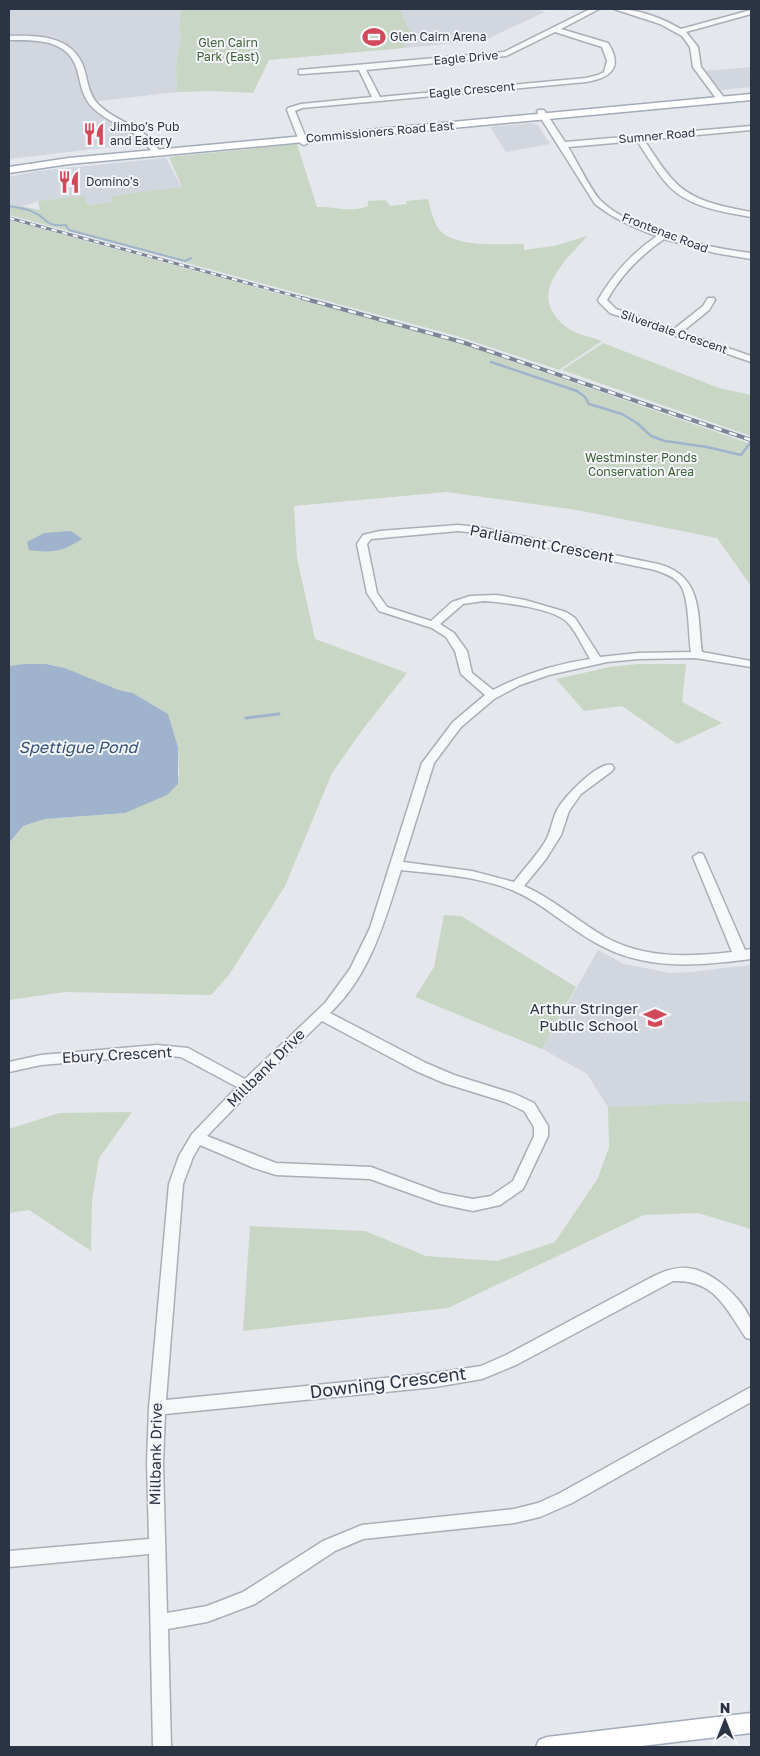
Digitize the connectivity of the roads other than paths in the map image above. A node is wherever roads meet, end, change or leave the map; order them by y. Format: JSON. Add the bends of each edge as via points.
{"nodes":[{"id":1,"x":595,"y":9,"type":"edge"},
{"id":2,"x":618,"y":9,"type":"edge"},
{"id":3,"x":748,"y":11,"type":"edge"},
{"id":4,"x":556,"y":30,"type":"junction"},
{"id":5,"x":680,"y":31,"type":"junction"},
{"id":6,"x":9,"y":38,"type":"edge"},
{"id":7,"x":361,"y":68,"type":"junction"},
{"id":8,"x":302,"y":72,"type":"dead end"},
{"id":9,"x":751,"y":92,"type":"edge"},
{"id":10,"x":719,"y":97,"type":"junction"},
{"id":11,"x":751,"y":97,"type":"edge"},
{"id":12,"x":377,"y":99,"type":"junction"},
{"id":13,"x":543,"y":114,"type":"junction"},
{"id":14,"x":751,"y":128,"type":"edge"},
{"id":15,"x":639,"y":138,"type":"junction"},
{"id":16,"x":302,"y":139,"type":"junction"},
{"id":17,"x":563,"y":145,"type":"junction"},
{"id":18,"x":156,"y":151,"type":"junction"},
{"id":19,"x":9,"y":163,"type":"edge"},
{"id":20,"x":9,"y":170,"type":"edge"},
{"id":21,"x":751,"y":214,"type":"edge"},
{"id":22,"x":664,"y":235,"type":"junction"},
{"id":23,"x":751,"y":256,"type":"edge"},
{"id":24,"x":711,"y":300,"type":"dead end"},
{"id":25,"x":675,"y":333,"type":"junction"},
{"id":26,"x":751,"y":358,"type":"edge"},
{"id":27,"x":432,"y":625,"type":"junction"},
{"id":28,"x":696,"y":655,"type":"junction"},
{"id":29,"x":597,"y":660,"type":"junction"},
{"id":30,"x":751,"y":664,"type":"edge"},
{"id":31,"x":492,"y":695,"type":"junction"},
{"id":32,"x":608,"y":768,"type":"dead end"},
{"id":33,"x":699,"y":857,"type":"dead end"},
{"id":34,"x":397,"y":865,"type":"junction"},
{"id":35,"x":516,"y":887,"type":"junction"},
{"id":36,"x":746,"y":955,"type":"edge"},
{"id":37,"x":322,"y":1015,"type":"junction"},
{"id":38,"x":9,"y":1067,"type":"edge"},
{"id":39,"x":247,"y":1086,"type":"junction"},
{"id":40,"x":196,"y":1138,"type":"junction"},
{"id":41,"x":751,"y":1333,"type":"edge"},
{"id":42,"x":751,"y":1394,"type":"edge"},
{"id":43,"x":157,"y":1408,"type":"junction"},
{"id":44,"x":157,"y":1546,"type":"junction"},
{"id":45,"x":9,"y":1559,"type":"edge"},
{"id":46,"x":160,"y":1622,"type":"junction"},
{"id":47,"x":751,"y":1723,"type":"edge"},
{"id":48,"x":162,"y":1747,"type":"edge"},
{"id":49,"x":547,"y":1747,"type":"edge"}],
"edges":[{"from":1,"to":4,"type":"street","name":"Eagle Drive"},
{"from":2,"to":5,"type":"street","via":[[651,18]]},
{"from":3,"to":5,"type":"street"},
{"from":4,"to":7,"type":"street","name":"Eagle Drive","via":[[506,54]]},
{"from":4,"to":12,"type":"street","name":"Eagle Crescent","via":[[604,45],[610,51],[606,73],[586,80]]},
{"from":5,"to":10,"type":"street","via":[[694,47],[697,67]]},
{"from":6,"to":18,"type":"street","via":[[46,40],[71,50],[90,99],[101,110],[134,129]]},
{"from":7,"to":8,"type":"street","name":"Eagle Drive"},
{"from":7,"to":12,"type":"street"},
{"from":9,"to":10,"type":"main road","name":"Commissioners Road East"},
{"from":10,"to":11,"type":"main road","name":"Commissioners Road East"},
{"from":10,"to":13,"type":"main road","name":"Commissioners Road East"},
{"from":12,"to":16,"type":"street","name":"Eagle Crescent","via":[[296,107],[292,110]]},
{"from":13,"to":16,"type":"main road","name":"Commissioners Road East"},
{"from":13,"to":17,"type":"street","name":"Frontenac Road"},
{"from":14,"to":15,"type":"street","name":"Sumner Road"},
{"from":15,"to":17,"type":"street","name":"Sumner Road"},
{"from":15,"to":21,"type":"street","via":[[677,189],[733,212]]},
{"from":16,"to":18,"type":"main road","name":"Commissioners Road East"},
{"from":17,"to":22,"type":"street","name":"Frontenac Road","via":[[598,202],[632,223]]},
{"from":18,"to":19,"type":"main road","name":"Commissioners Road East"},
{"from":18,"to":20,"type":"main road","name":"Commissioners Road East"},
{"from":22,"to":23,"type":"street","name":"Frontenac Road","via":[[726,254]]},
{"from":22,"to":25,"type":"street","name":"Silverdale Crescent","via":[[635,258],[602,300],[613,312]]},
{"from":24,"to":25,"type":"street","via":[[706,308]]},
{"from":25,"to":26,"type":"street","name":"Silverdale Crescent"},
{"from":27,"to":28,"type":"street","name":"Parliament Crescent","via":[[383,609],[372,593],[362,544],[367,538],[380,534],[458,528],[658,567],[685,584]]},
{"from":27,"to":29,"type":"street","via":[[458,603],[473,598],[498,599],[562,614],[571,620]]},
{"from":27,"to":31,"type":"street","name":"Parliament Crescent","via":[[450,635],[461,651],[467,674]]},
{"from":28,"to":29,"type":"street","name":"Millbank Drive"},
{"from":28,"to":30,"type":"street","name":"Millbank Drive"},
{"from":29,"to":31,"type":"street","name":"Millbank Drive","via":[[532,677]]},
{"from":31,"to":34,"type":"street","name":"Millbank Drive","via":[[468,713],[428,763]]},
{"from":32,"to":35,"type":"street","via":[[577,791],[563,810],[555,834],[542,856]]},
{"from":33,"to":36,"type":"street"},
{"from":34,"to":35,"type":"street","via":[[465,875]]},
{"from":34,"to":37,"type":"street","name":"Millbank Drive","via":[[376,928],[356,971]]},
{"from":35,"to":36,"type":"street","via":[[601,941],[634,955],[677,961]]},
{"from":37,"to":39,"type":"street","name":"Millbank Drive"},
{"from":37,"to":40,"type":"street","via":[[421,1067],[529,1107],[541,1126],[541,1136],[518,1185],[495,1202],[473,1205],[440,1198],[370,1173],[276,1169]]},
{"from":38,"to":39,"type":"street","name":"Ebury Crescent","via":[[40,1060],[156,1050],[183,1052]]},
{"from":39,"to":40,"type":"street","name":"Millbank Drive"},
{"from":40,"to":43,"type":"street","name":"Millbank Drive","via":[[176,1184]]},
{"from":41,"to":43,"type":"street","name":"Downing Crescent","via":[[721,1290],[698,1276],[673,1275],[482,1372],[435,1380]]},
{"from":42,"to":46,"type":"street","via":[[540,1510],[514,1516],[362,1532],[329,1546],[249,1598],[207,1614]]},
{"from":43,"to":44,"type":"street","name":"Millbank Drive"},
{"from":44,"to":45,"type":"street"},
{"from":44,"to":46,"type":"street","name":"Millbank Drive"},
{"from":46,"to":48,"type":"street","name":"Millbank Drive"},
{"from":47,"to":49,"type":"main road"}]}
